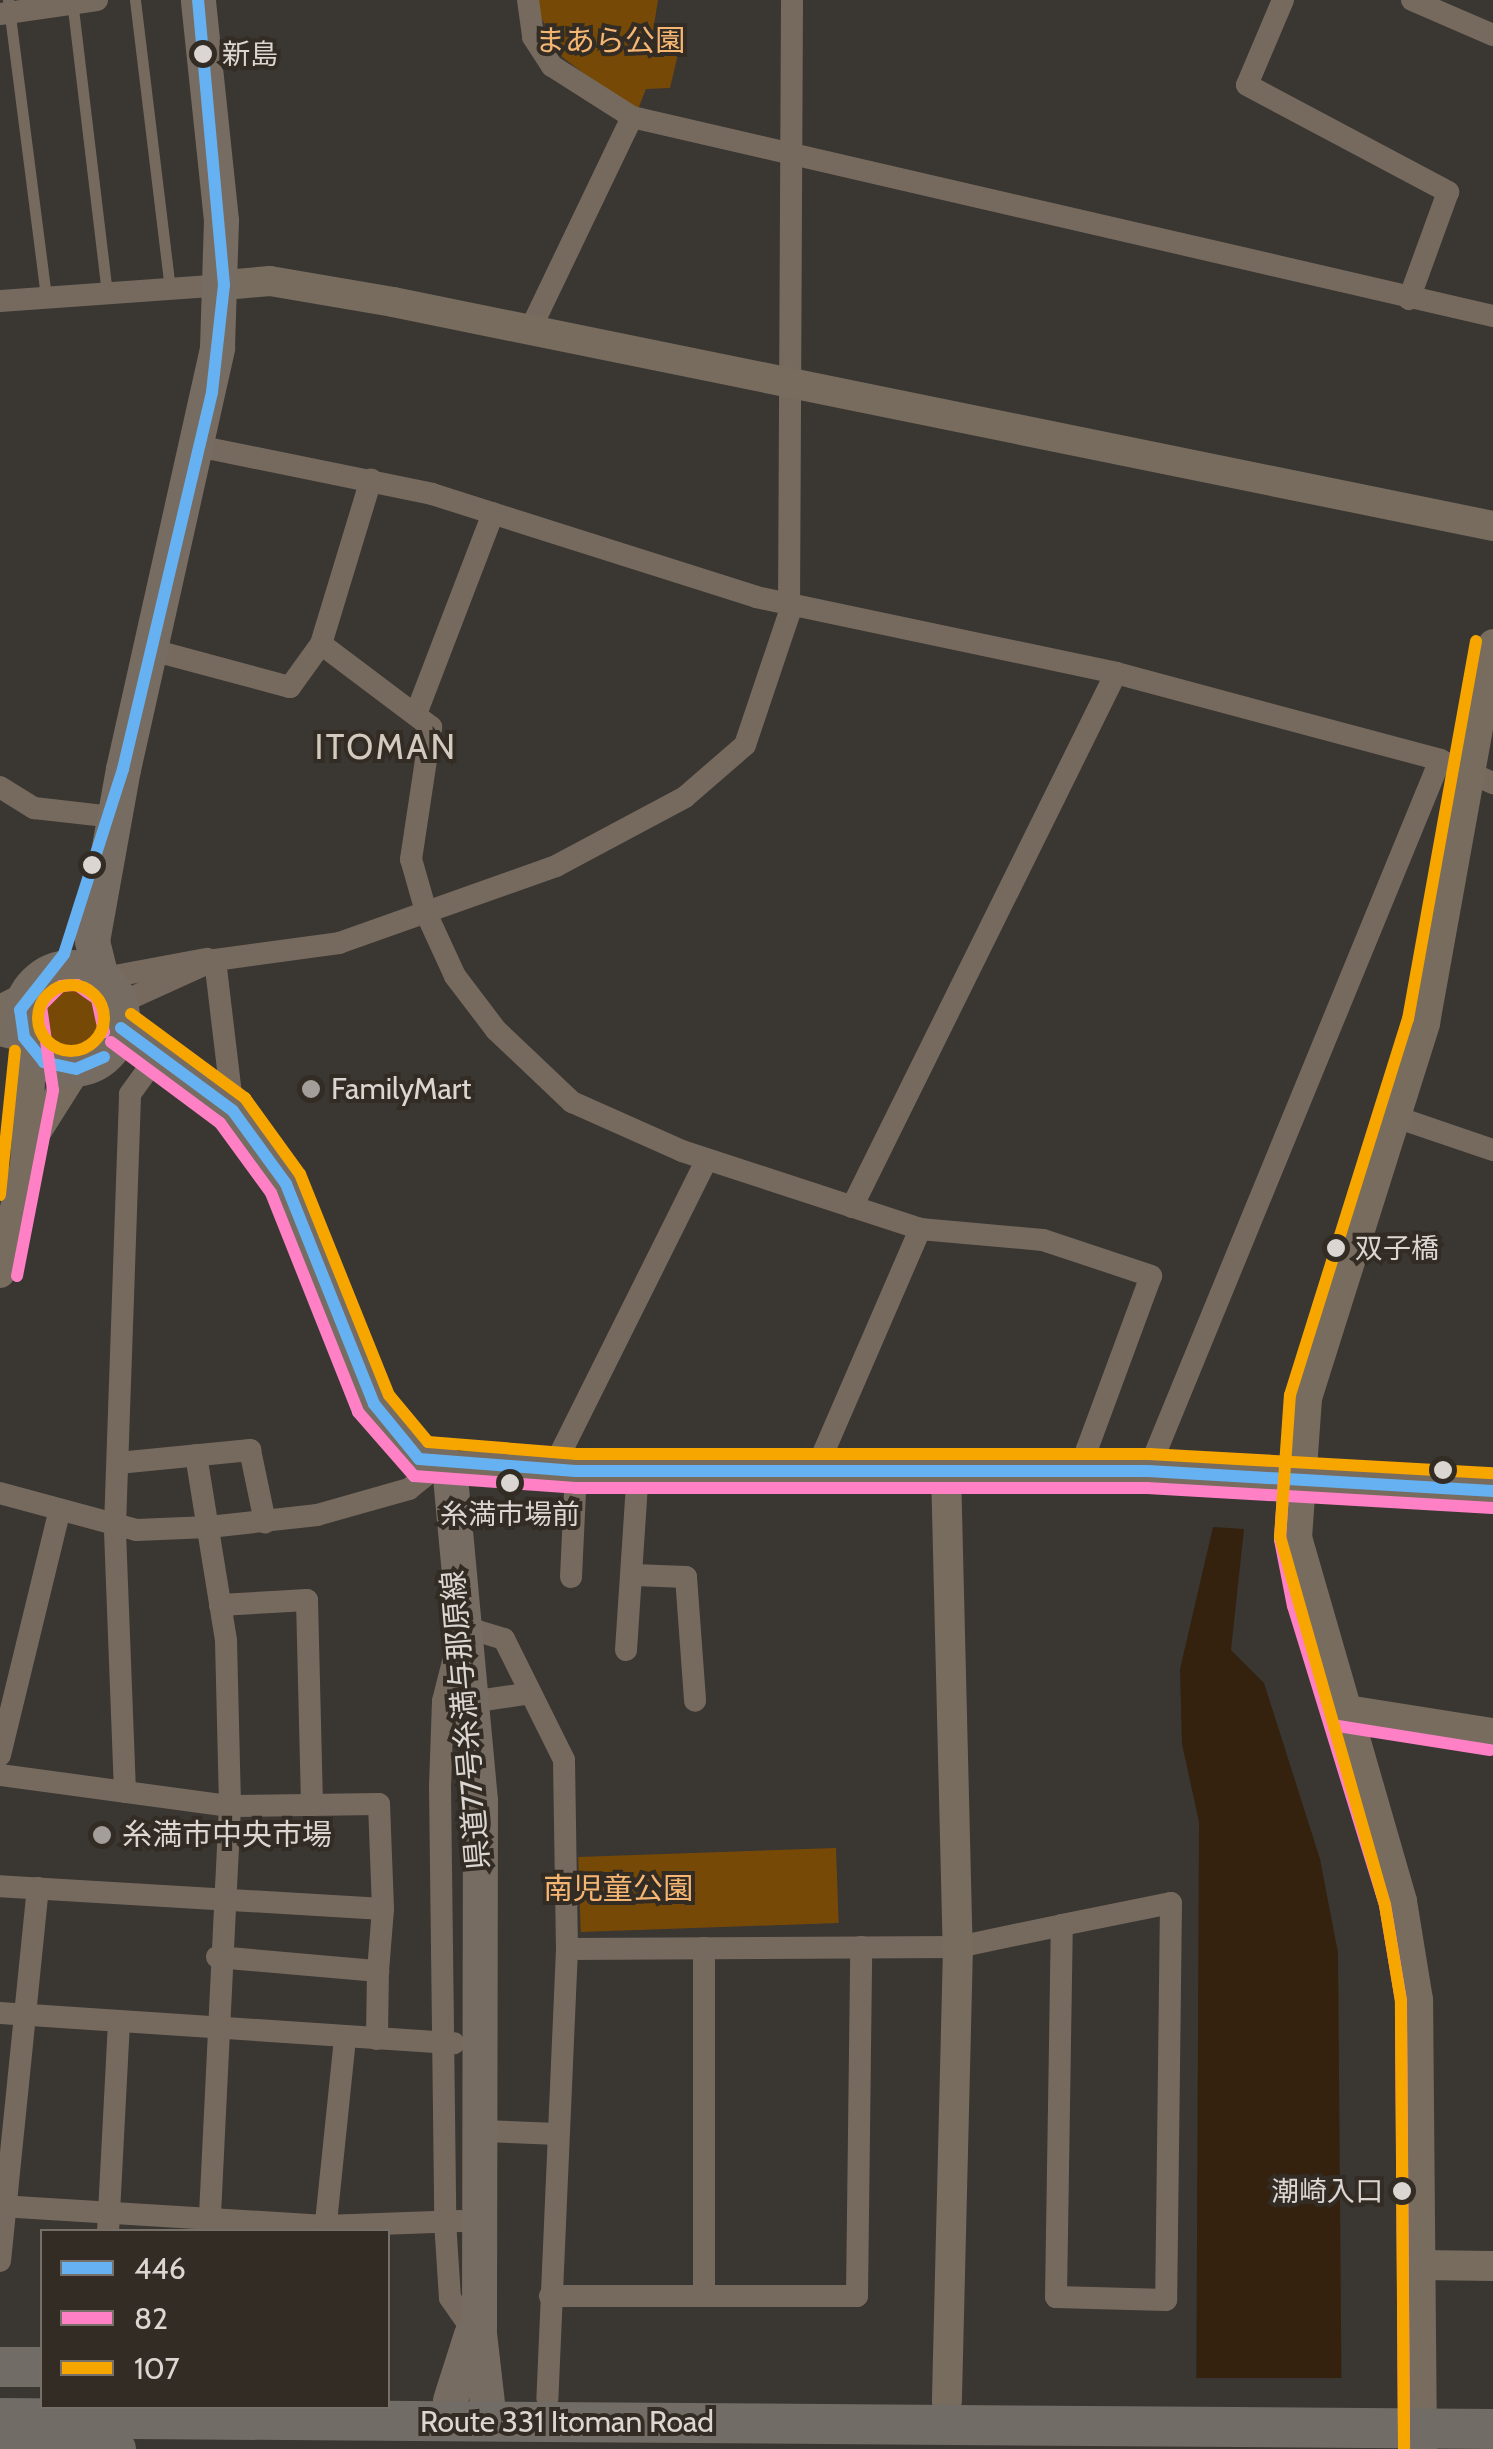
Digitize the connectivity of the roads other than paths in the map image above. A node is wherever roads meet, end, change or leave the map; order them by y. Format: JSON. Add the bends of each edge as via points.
{"nodes":[{"id":1,"x":97,"y":0,"type":"edge"},
{"id":2,"x":135,"y":0,"type":"edge"},
{"id":3,"x":198,"y":0,"type":"edge"},
{"id":4,"x":528,"y":0,"type":"edge"},
{"id":5,"x":792,"y":0,"type":"edge"},
{"id":6,"x":1283,"y":0,"type":"edge"},
{"id":7,"x":1412,"y":0,"type":"edge"},
{"id":8,"x":72,"y":2,"type":"edge"},
{"id":9,"x":6,"y":9,"type":"edge"},
{"id":10,"x":1493,"y":35,"type":"edge"},
{"id":11,"x":632,"y":118,"type":"junction"},
{"id":12,"x":791,"y":155,"type":"junction"},
{"id":13,"x":224,"y":284,"type":"junction"},
{"id":14,"x":170,"y":292,"type":"junction"},
{"id":15,"x":108,"y":296,"type":"junction"},
{"id":16,"x":46,"y":299,"type":"junction"},
{"id":17,"x":1409,"y":300,"type":"junction"},
{"id":18,"x":0,"y":302,"type":"edge"},
{"id":19,"x":1493,"y":316,"type":"edge"},
{"id":20,"x":530,"y":330,"type":"junction"},
{"id":21,"x":784,"y":382,"type":"junction"},
{"id":22,"x":202,"y":447,"type":"junction"},
{"id":23,"x":371,"y":479,"type":"junction"},
{"id":24,"x":494,"y":513,"type":"junction"},
{"id":25,"x":1493,"y":526,"type":"edge"},
{"id":26,"x":788,"y":602,"type":"junction"},
{"id":27,"x":321,"y":644,"type":"junction"},
{"id":28,"x":152,"y":650,"type":"junction"},
{"id":29,"x":1492,"y":653,"type":"edge"},
{"id":30,"x":1116,"y":672,"type":"junction"},
{"id":31,"x":416,"y":714,"type":"junction"},
{"id":32,"x":1440,"y":760,"type":"junction"},
{"id":33,"x":123,"y":769,"type":"junction"},
{"id":34,"x":1484,"y":778,"type":"edge"},
{"id":35,"x":0,"y":787,"type":"edge"},
{"id":36,"x":104,"y":816,"type":"junction"},
{"id":37,"x":428,"y":915,"type":"junction"},
{"id":38,"x":215,"y":960,"type":"junction"},
{"id":39,"x":53,"y":970,"type":"junction"},
{"id":40,"x":12,"y":1003,"type":"edge"},
{"id":41,"x":104,"y":1018,"type":"junction"},
{"id":42,"x":19,"y":1040,"type":"edge"},
{"id":43,"x":144,"y":1075,"type":"junction"},
{"id":44,"x":233,"y":1111,"type":"junction"},
{"id":45,"x":1396,"y":1117,"type":"junction"},
{"id":46,"x":1493,"y":1150,"type":"edge"},
{"id":47,"x":268,"y":1160,"type":"junction"},
{"id":48,"x":707,"y":1160,"type":"junction"},
{"id":49,"x":26,"y":1165,"type":"junction"},
{"id":50,"x":852,"y":1207,"type":"junction"},
{"id":51,"x":920,"y":1229,"type":"junction"},
{"id":52,"x":0,"y":1273,"type":"edge"},
{"id":53,"x":196,"y":1455,"type":"junction"},
{"id":54,"x":118,"y":1463,"type":"junction"},
{"id":55,"x":445,"y":1465,"type":"junction"},
{"id":56,"x":564,"y":1470,"type":"junction"},
{"id":57,"x":946,"y":1470,"type":"junction"},
{"id":58,"x":1088,"y":1470,"type":"junction"},
{"id":59,"x":638,"y":1471,"type":"junction"},
{"id":60,"x":1148,"y":1471,"type":"junction"},
{"id":61,"x":815,"y":1472,"type":"junction"},
{"id":62,"x":1300,"y":1479,"type":"junction"},
{"id":63,"x":1493,"y":1490,"type":"edge"},
{"id":64,"x":0,"y":1494,"type":"edge"},
{"id":65,"x":60,"y":1513,"type":"junction"},
{"id":66,"x":265,"y":1522,"type":"junction"},
{"id":67,"x":115,"y":1526,"type":"junction"},
{"id":68,"x":209,"y":1527,"type":"junction"},
{"id":69,"x":634,"y":1575,"type":"junction"},
{"id":70,"x":571,"y":1576,"type":"dead end"},
{"id":71,"x":220,"y":1605,"type":"junction"},
{"id":72,"x":458,"y":1631,"type":"junction"},
{"id":73,"x":626,"y":1650,"type":"dead end"},
{"id":74,"x":525,"y":1694,"type":"junction"},
{"id":75,"x":695,"y":1701,"type":"dead end"},
{"id":76,"x":471,"y":1702,"type":"junction"},
{"id":77,"x":1341,"y":1709,"type":"junction"},
{"id":78,"x":1493,"y":1732,"type":"edge"},
{"id":79,"x":0,"y":1755,"type":"edge"},
{"id":80,"x":0,"y":1775,"type":"edge"},
{"id":81,"x":125,"y":1792,"type":"junction"},
{"id":82,"x":312,"y":1805,"type":"junction"},
{"id":83,"x":230,"y":1806,"type":"junction"},
{"id":84,"x":0,"y":1886,"type":"edge"},
{"id":85,"x":38,"y":1888,"type":"junction"},
{"id":86,"x":220,"y":1902,"type":"junction"},
{"id":87,"x":382,"y":1910,"type":"junction"},
{"id":88,"x":1062,"y":1924,"type":"junction"},
{"id":89,"x":958,"y":1946,"type":"junction"},
{"id":90,"x":861,"y":1947,"type":"junction"},
{"id":91,"x":568,"y":1948,"type":"junction"},
{"id":92,"x":704,"y":1948,"type":"junction"},
{"id":93,"x":217,"y":1957,"type":"junction"},
{"id":94,"x":378,"y":1971,"type":"junction"},
{"id":95,"x":10,"y":2014,"type":"edge"},
{"id":96,"x":119,"y":2023,"type":"junction"},
{"id":97,"x":214,"y":2029,"type":"junction"},
{"id":98,"x":345,"y":2037,"type":"junction"},
{"id":99,"x":377,"y":2039,"type":"junction"},
{"id":100,"x":443,"y":2042,"type":"junction"},
{"id":101,"x":483,"y":2044,"type":"junction"},
{"id":102,"x":483,"y":2130,"type":"junction"},
{"id":103,"x":558,"y":2134,"type":"junction"},
{"id":104,"x":4,"y":2206,"type":"edge"},
{"id":105,"x":445,"y":2220,"type":"junction"},
{"id":106,"x":484,"y":2222,"type":"junction"},
{"id":107,"x":109,"y":2223,"type":"edge"},
{"id":108,"x":209,"y":2227,"type":"edge"},
{"id":109,"x":325,"y":2228,"type":"edge"},
{"id":110,"x":0,"y":2261,"type":"edge"},
{"id":111,"x":1422,"y":2265,"type":"junction"},
{"id":112,"x":1493,"y":2266,"type":"edge"},
{"id":113,"x":479,"y":2283,"type":"junction"},
{"id":114,"x":704,"y":2293,"type":"junction"},
{"id":115,"x":550,"y":2296,"type":"junction"},
{"id":116,"x":472,"y":2329,"type":"junction"},
{"id":117,"x":0,"y":2367,"type":"edge"},
{"id":118,"x":40,"y":2367,"type":"edge"},
{"id":119,"x":0,"y":2390,"type":"edge"},
{"id":120,"x":40,"y":2390,"type":"edge"},
{"id":121,"x":390,"y":2399,"type":"edge"},
{"id":122,"x":547,"y":2399,"type":"junction"},
{"id":123,"x":947,"y":2400,"type":"junction"},
{"id":124,"x":467,"y":2403,"type":"junction"},
{"id":125,"x":0,"y":2418,"type":"edge"},
{"id":126,"x":1182,"y":2418,"type":"junction"},
{"id":127,"x":1493,"y":2429,"type":"edge"},
{"id":128,"x":1422,"y":2439,"type":"edge"},
{"id":129,"x":0,"y":2448,"type":"edge"},
{"id":130,"x":116,"y":2449,"type":"edge"},
{"id":131,"x":429,"y":2449,"type":"edge"},
{"id":132,"x":502,"y":2449,"type":"edge"}],
"edges":[{"from":1,"to":8,"type":"street"},
{"from":2,"to":14,"type":"lane"},
{"from":3,"to":13,"type":"main road"},
{"from":4,"to":11,"type":"street","via":[[533,37],[552,66]]},
{"from":5,"to":12,"type":"street"},
{"from":6,"to":17,"type":"street","via":[[1247,85],[1448,192]]},
{"from":7,"to":10,"type":"street"},
{"from":8,"to":9,"type":"street"},
{"from":8,"to":15,"type":"lane"},
{"from":9,"to":16,"type":"lane"},
{"from":11,"to":12,"type":"street"},
{"from":11,"to":20,"type":"street"},
{"from":12,"to":17,"type":"street"},
{"from":12,"to":21,"type":"street"},
{"from":13,"to":14,"type":"street"},
{"from":13,"to":20,"type":"street","via":[[283,282]]},
{"from":13,"to":22,"type":"main road"},
{"from":14,"to":15,"type":"street"},
{"from":15,"to":16,"type":"street"},
{"from":16,"to":18,"type":"street"},
{"from":17,"to":19,"type":"street"},
{"from":20,"to":21,"type":"street"},
{"from":21,"to":25,"type":"street"},
{"from":21,"to":26,"type":"street"},
{"from":22,"to":23,"type":"street"},
{"from":22,"to":28,"type":"main road"},
{"from":23,"to":24,"type":"street"},
{"from":23,"to":27,"type":"street"},
{"from":24,"to":26,"type":"street"},
{"from":24,"to":31,"type":"street"},
{"from":26,"to":30,"type":"street"},
{"from":26,"to":37,"type":"street","via":[[754,730],[724,770],[556,866]]},
{"from":27,"to":28,"type":"street","via":[[290,688]]},
{"from":27,"to":31,"type":"street"},
{"from":28,"to":33,"type":"main road"},
{"from":29,"to":34,"type":"street"},
{"from":30,"to":32,"type":"street"},
{"from":30,"to":50,"type":"street"},
{"from":31,"to":37,"type":"street","via":[[431,727],[411,860]]},
{"from":32,"to":34,"type":"street"},
{"from":32,"to":60,"type":"street"},
{"from":33,"to":36,"type":"main road"},
{"from":33,"to":41,"type":"main road","via":[[92,942]]},
{"from":34,"to":45,"type":"street","via":[[1426,1023]]},
{"from":35,"to":36,"type":"street","via":[[34,808]]},
{"from":36,"to":39,"type":"main road"},
{"from":37,"to":38,"type":"street","via":[[339,942]]},
{"from":37,"to":48,"type":"street","via":[[455,976],[528,1064],[614,1125]]},
{"from":38,"to":41,"type":"street","via":[[177,958]]},
{"from":38,"to":44,"type":"street"},
{"from":39,"to":40,"type":"main road"},
{"from":39,"to":41,"type":"main road"},
{"from":40,"to":42,"type":"main road"},
{"from":41,"to":42,"type":"main road"},
{"from":41,"to":43,"type":"main road"},
{"from":41,"to":44,"type":"main road"},
{"from":41,"to":49,"type":"street"},
{"from":42,"to":49,"type":"street"},
{"from":43,"to":47,"type":"main road"},
{"from":43,"to":54,"type":"street","via":[[130,1094]]},
{"from":44,"to":47,"type":"main road"},
{"from":45,"to":46,"type":"street"},
{"from":45,"to":62,"type":"street","via":[[1307,1398]]},
{"from":47,"to":55,"type":"main road","via":[[304,1220],[386,1426],[419,1459]]},
{"from":48,"to":50,"type":"street"},
{"from":48,"to":56,"type":"street"},
{"from":49,"to":52,"type":"street"},
{"from":50,"to":51,"type":"street"},
{"from":51,"to":58,"type":"street","via":[[1042,1240],[1151,1276],[1087,1449]]},
{"from":51,"to":61,"type":"street"},
{"from":53,"to":54,"type":"street"},
{"from":53,"to":66,"type":"street","via":[[250,1450]]},
{"from":53,"to":68,"type":"street"},
{"from":54,"to":67,"type":"street"},
{"from":55,"to":56,"type":"street"},
{"from":55,"to":66,"type":"street","via":[[409,1488]]},
{"from":55,"to":72,"type":"main road","name":"県道77号糸満与那原線"},
{"from":56,"to":59,"type":"street"},
{"from":56,"to":70,"type":"street"},
{"from":57,"to":58,"type":"street"},
{"from":57,"to":61,"type":"street"},
{"from":57,"to":89,"type":"street"},
{"from":58,"to":60,"type":"street"},
{"from":59,"to":61,"type":"street"},
{"from":59,"to":69,"type":"street"},
{"from":60,"to":62,"type":"street"},
{"from":62,"to":63,"type":"street"},
{"from":62,"to":77,"type":"street","via":[[1297,1538]]},
{"from":64,"to":65,"type":"street"},
{"from":65,"to":67,"type":"street"},
{"from":65,"to":79,"type":"street"},
{"from":66,"to":68,"type":"street"},
{"from":67,"to":68,"type":"street"},
{"from":67,"to":81,"type":"street"},
{"from":68,"to":71,"type":"street"},
{"from":69,"to":73,"type":"street"},
{"from":69,"to":75,"type":"street","via":[[686,1577]]},
{"from":71,"to":82,"type":"street","via":[[307,1600]]},
{"from":71,"to":83,"type":"street"},
{"from":72,"to":74,"type":"street","via":[[504,1638]]},
{"from":72,"to":76,"type":"main road","name":"県道77号糸満与那原線"},
{"from":72,"to":100,"type":"street","via":[[442,1718]]},
{"from":74,"to":76,"type":"street"},
{"from":74,"to":91,"type":"street","via":[[557,1733],[564,1760]]},
{"from":76,"to":101,"type":"main road","name":"県道77号糸満与那原線"},
{"from":77,"to":78,"type":"street"},
{"from":77,"to":111,"type":"street","via":[[1402,1902],[1418,2000]]},
{"from":80,"to":81,"type":"street"},
{"from":81,"to":83,"type":"street"},
{"from":82,"to":83,"type":"street"},
{"from":82,"to":87,"type":"street","via":[[379,1804]]},
{"from":83,"to":86,"type":"street"},
{"from":84,"to":85,"type":"street"},
{"from":85,"to":86,"type":"street"},
{"from":85,"to":95,"type":"street"},
{"from":86,"to":87,"type":"street"},
{"from":86,"to":93,"type":"street"},
{"from":87,"to":94,"type":"street"},
{"from":88,"to":88,"type":"street","via":[[1171,1902],[1166,2300],[1056,2296]]},
{"from":88,"to":89,"type":"street"},
{"from":89,"to":90,"type":"street"},
{"from":89,"to":123,"type":"street"},
{"from":90,"to":92,"type":"street"},
{"from":90,"to":114,"type":"street","via":[[857,2296]]},
{"from":91,"to":92,"type":"street"},
{"from":91,"to":103,"type":"street"},
{"from":92,"to":114,"type":"street"},
{"from":93,"to":94,"type":"street"},
{"from":93,"to":97,"type":"street"},
{"from":94,"to":99,"type":"street"},
{"from":95,"to":96,"type":"street"},
{"from":95,"to":104,"type":"street"},
{"from":96,"to":97,"type":"street"},
{"from":96,"to":107,"type":"street"},
{"from":97,"to":98,"type":"street"},
{"from":97,"to":108,"type":"street"},
{"from":98,"to":99,"type":"street"},
{"from":98,"to":109,"type":"street"},
{"from":99,"to":100,"type":"street"},
{"from":100,"to":101,"type":"street"},
{"from":100,"to":105,"type":"street"},
{"from":101,"to":102,"type":"main road","name":"県道77号糸満与那原線"},
{"from":102,"to":103,"type":"street"},
{"from":102,"to":106,"type":"main road","name":"県道77号糸満与那原線"},
{"from":103,"to":115,"type":"street"},
{"from":104,"to":107,"type":"street"},
{"from":104,"to":110,"type":"street"},
{"from":105,"to":106,"type":"street"},
{"from":105,"to":109,"type":"street"},
{"from":105,"to":116,"type":"street","via":[[450,2298]]},
{"from":106,"to":113,"type":"main road","name":"県道77号糸満与那原線"},
{"from":107,"to":108,"type":"street"},
{"from":108,"to":109,"type":"street"},
{"from":111,"to":112,"type":"street"},
{"from":111,"to":128,"type":"street"},
{"from":113,"to":116,"type":"main road","name":"県道77号糸満与那原線"},
{"from":113,"to":124,"type":"main road","name":"県道77号糸満与那原線"},
{"from":114,"to":115,"type":"street"},
{"from":115,"to":122,"type":"street"},
{"from":116,"to":124,"type":"main road","name":"県道77号糸満与那原線"},
{"from":117,"to":118,"type":"highway"},
{"from":119,"to":120,"type":"highway"},
{"from":121,"to":124,"type":"highway"},
{"from":122,"to":123,"type":"highway"},
{"from":122,"to":124,"type":"highway"},
{"from":123,"to":126,"type":"highway"},
{"from":124,"to":131,"type":"highway","via":[[428,2426]]},
{"from":124,"to":132,"type":"highway","via":[[502,2424]]},
{"from":125,"to":126,"type":"highway","name":"Route 331 Itoman Road","via":[[1110,2426]]},
{"from":126,"to":128,"type":"highway","name":"Route 331 Itoman Road","via":[[1252,2427],[1364,2426]]},
{"from":127,"to":128,"type":"highway","name":"Route 331 Itoman Road"},
{"from":129,"to":130,"type":"highway"}]}
